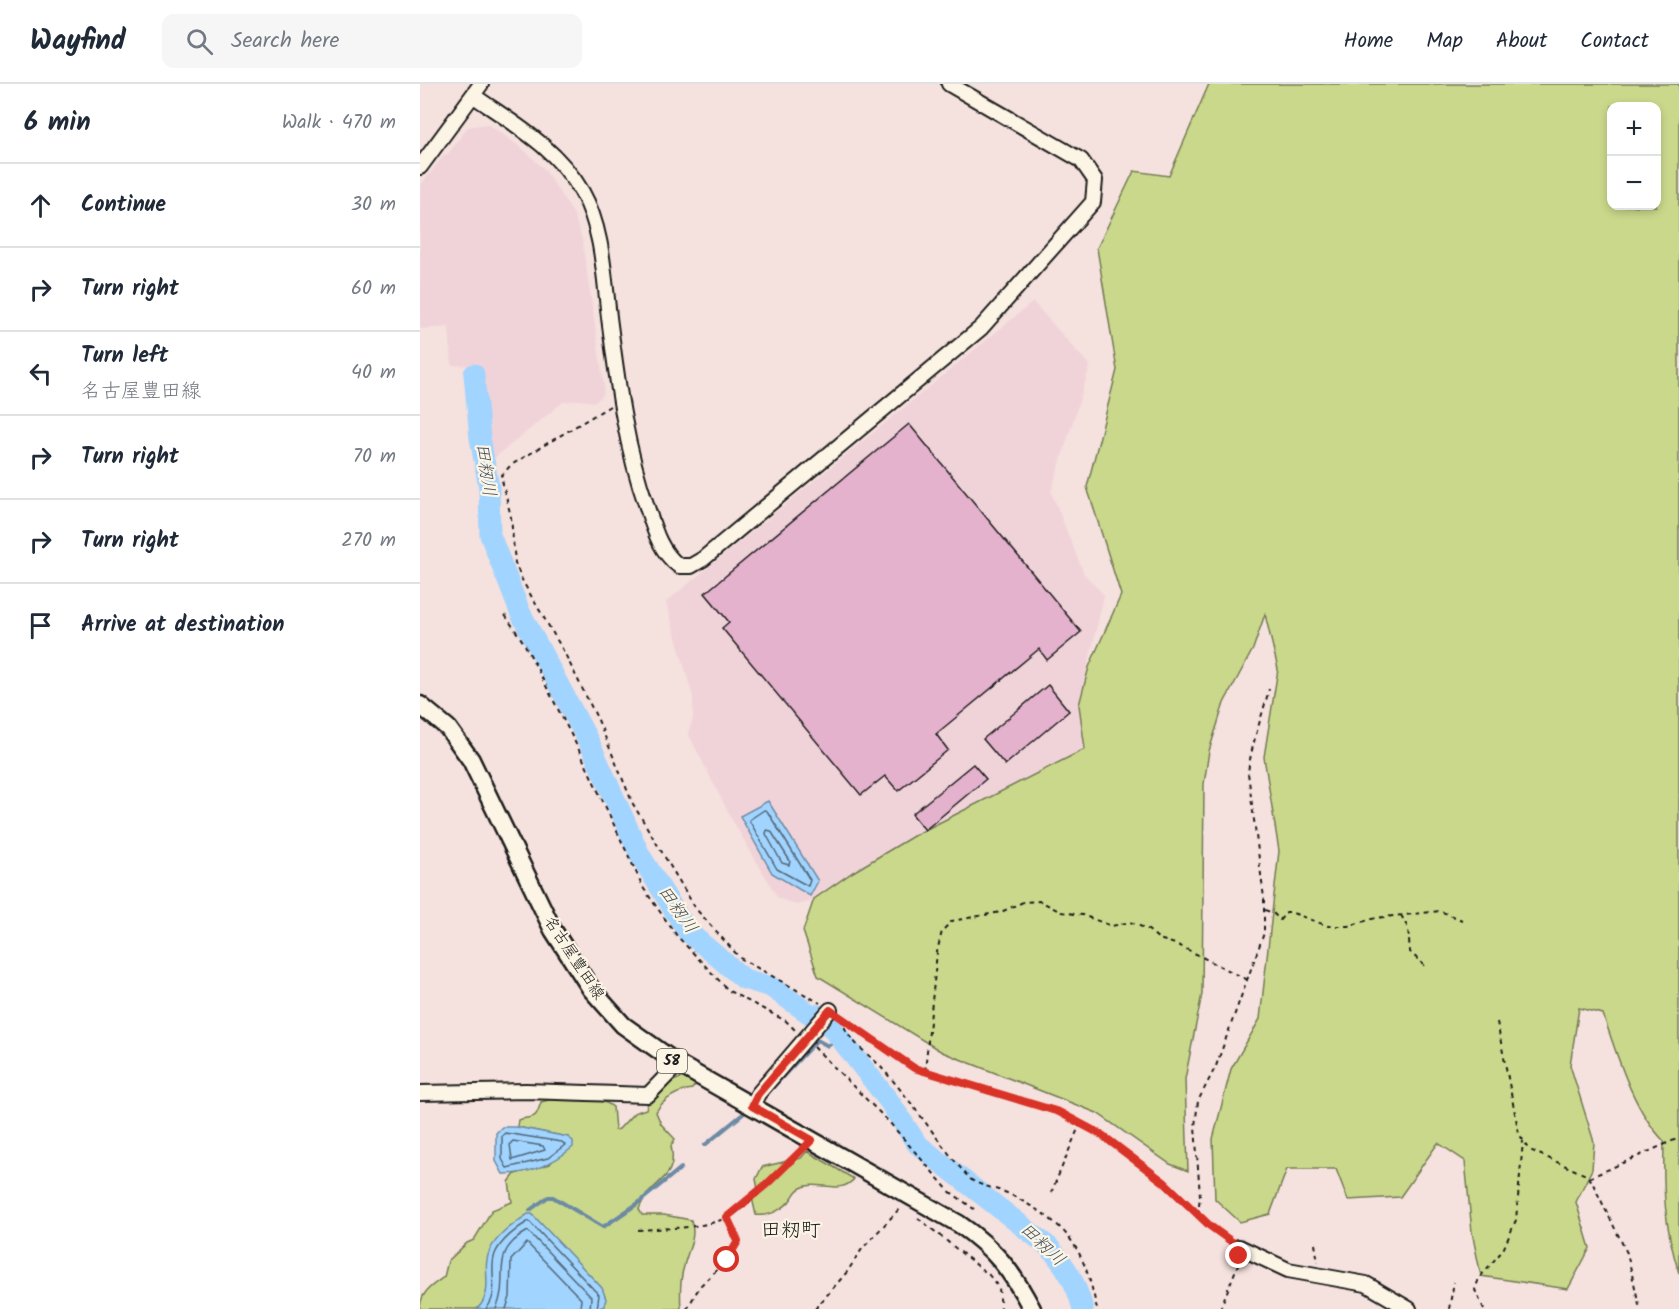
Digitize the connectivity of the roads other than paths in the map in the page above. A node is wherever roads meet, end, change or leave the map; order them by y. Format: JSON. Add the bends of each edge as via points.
{"nodes":[{"id":1,"x":949,"y":84,"type":"edge"},
{"id":2,"x":478,"y":90,"type":"edge"},
{"id":3,"x":420,"y":168,"type":"edge"},
{"id":4,"x":420,"y":705,"type":"edge"},
{"id":5,"x":832,"y":1014,"type":"road end"},
{"id":6,"x":678,"y":1064,"type":"junction"},
{"id":7,"x":420,"y":1093,"type":"edge"},
{"id":8,"x":752,"y":1106,"type":"junction"},
{"id":9,"x":1239,"y":1247,"type":"road end"},
{"id":10,"x":1032,"y":1309,"type":"edge"},
{"id":11,"x":1409,"y":1309,"type":"edge"}],
"edges":[{"from":1,"to":2,"type":"street","via":[[1081,160],[1095,180],[1093,202],[981,328],[691,566],[679,566],[670,559],[655,531],[632,463],[620,403],[600,243],[582,193],[568,170],[544,144]]},
{"from":2,"to":3,"type":"street"},
{"from":4,"to":6,"type":"main road","name":"名古屋豊田線","number":"58","via":[[448,728],[471,760],[553,930],[591,989],[623,1025]]},
{"from":5,"to":8,"type":"street","via":[[758,1094]]},
{"from":6,"to":7,"type":"street","via":[[648,1095]]},
{"from":6,"to":8,"type":"main road","name":"名古屋豊田線","number":"58"},
{"from":8,"to":10,"type":"main road","name":"名古屋豊田線","number":"58","via":[[906,1201],[959,1224],[994,1252],[1013,1274]]},
{"from":9,"to":11,"type":"street","via":[[1288,1270],[1366,1284]]}]}
